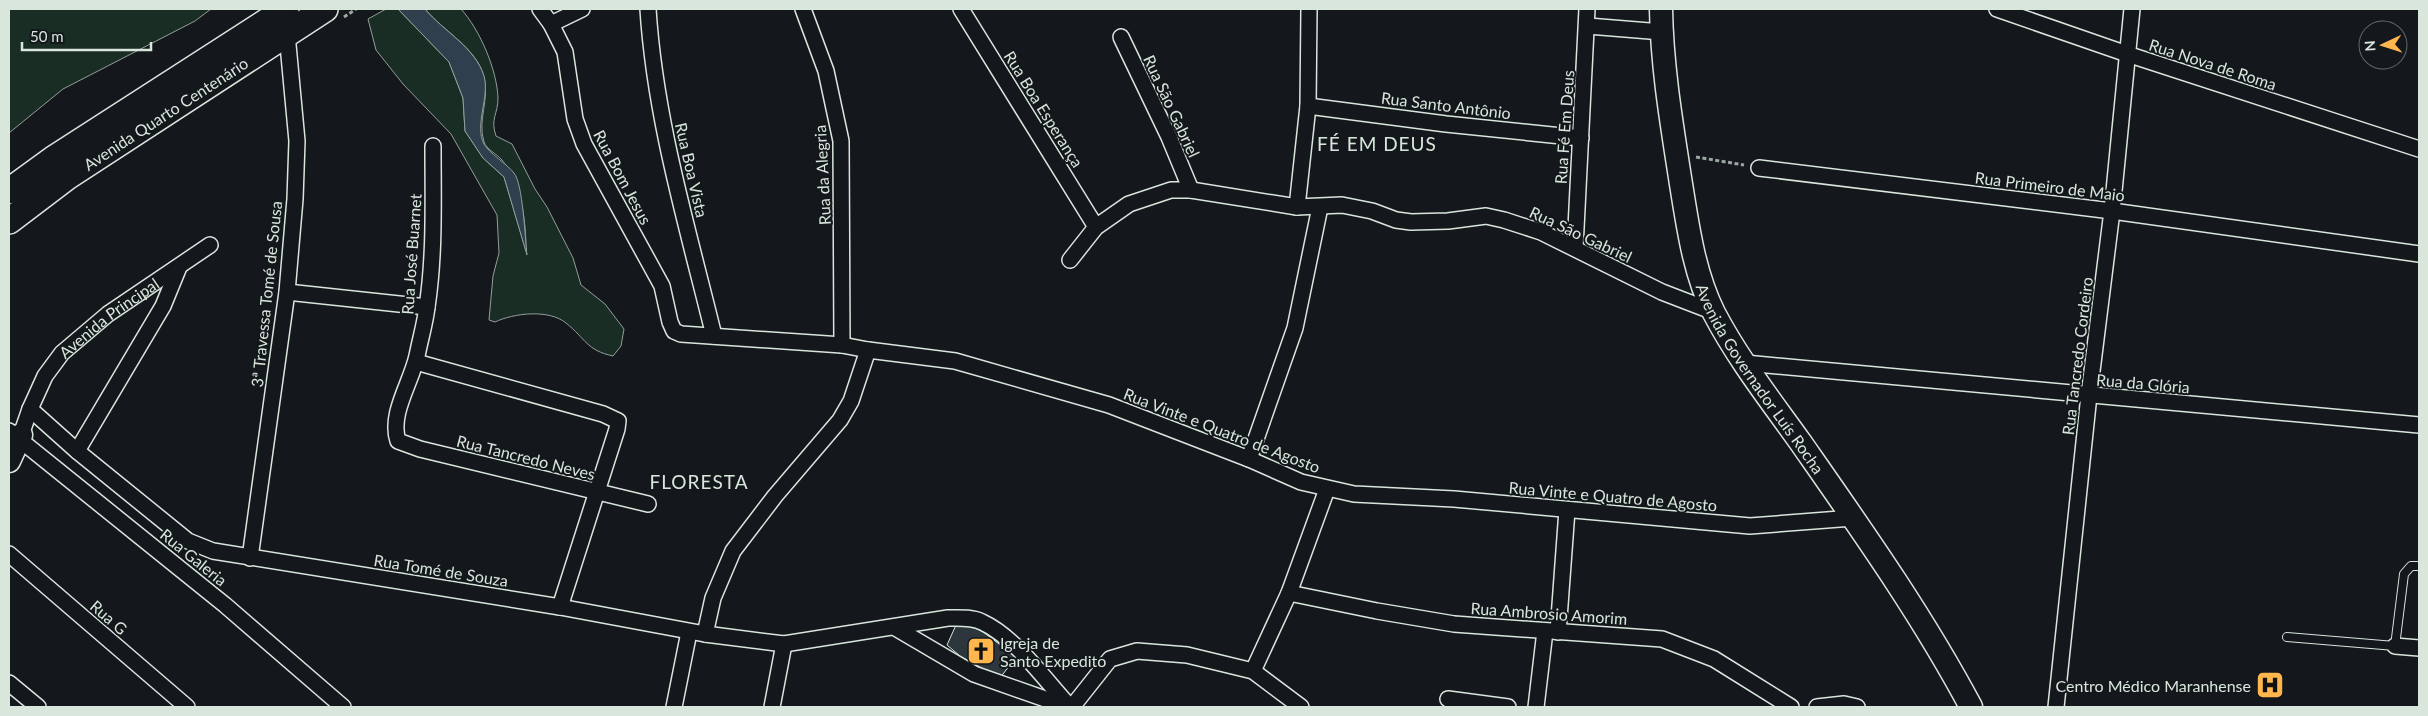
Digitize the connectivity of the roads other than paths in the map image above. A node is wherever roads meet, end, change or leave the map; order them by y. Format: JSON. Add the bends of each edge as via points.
{"nodes":[{"id":1,"x":286,"y":9,"type":"edge"},
{"id":2,"x":540,"y":9,"type":"edge"},
{"id":3,"x":582,"y":9,"type":"edge"},
{"id":4,"x":648,"y":9,"type":"edge"},
{"id":5,"x":804,"y":9,"type":"edge"},
{"id":6,"x":961,"y":9,"type":"edge"},
{"id":7,"x":1309,"y":9,"type":"edge"},
{"id":8,"x":1588,"y":9,"type":"edge"},
{"id":9,"x":1661,"y":9,"type":"edge"},
{"id":10,"x":1997,"y":9,"type":"edge"},
{"id":11,"x":2132,"y":9,"type":"edge"},
{"id":12,"x":336,"y":12,"type":"edge"},
{"id":13,"x":551,"y":24,"type":"junction"},
{"id":14,"x":1588,"y":26,"type":"junction"},
{"id":15,"x":1662,"y":32,"type":"junction"},
{"id":16,"x":287,"y":34,"type":"junction"},
{"id":17,"x":1121,"y":38,"type":"dead end"},
{"id":18,"x":2127,"y":54,"type":"junction"},
{"id":19,"x":1308,"y":106,"type":"junction"},
{"id":20,"x":1581,"y":138,"type":"junction"},
{"id":21,"x":433,"y":146,"type":"dead end"},
{"id":22,"x":2419,"y":149,"type":"edge"},
{"id":23,"x":1759,"y":168,"type":"road end"},
{"id":24,"x":1191,"y":190,"type":"junction"},
{"id":25,"x":9,"y":191,"type":"edge"},
{"id":26,"x":1297,"y":207,"type":"junction"},
{"id":27,"x":1320,"y":207,"type":"junction"},
{"id":28,"x":2112,"y":211,"type":"junction"},
{"id":29,"x":9,"y":221,"type":"edge"},
{"id":30,"x":1096,"y":227,"type":"junction"},
{"id":31,"x":210,"y":245,"type":"dead end"},
{"id":32,"x":1575,"y":248,"type":"junction"},
{"id":33,"x":2419,"y":254,"type":"edge"},
{"id":34,"x":1070,"y":260,"type":"dead end"},
{"id":35,"x":179,"y":267,"type":"junction"},
{"id":36,"x":287,"y":292,"type":"junction"},
{"id":37,"x":427,"y":307,"type":"junction"},
{"id":38,"x":1714,"y":312,"type":"junction"},
{"id":39,"x":674,"y":331,"type":"joint"},
{"id":40,"x":714,"y":336,"type":"junction"},
{"id":41,"x":842,"y":345,"type":"junction"},
{"id":42,"x":868,"y":350,"type":"junction"},
{"id":43,"x":416,"y":362,"type":"junction"},
{"id":44,"x":1745,"y":363,"type":"junction"},
{"id":45,"x":2089,"y":396,"type":"junction"},
{"id":46,"x":29,"y":410,"type":"junction"},
{"id":47,"x":2419,"y":425,"type":"edge"},
{"id":48,"x":16,"y":435,"type":"edge"},
{"id":49,"x":398,"y":440,"type":"joint"},
{"id":50,"x":77,"y":451,"type":"junction"},
{"id":51,"x":1249,"y":459,"type":"junction"},
{"id":52,"x":9,"y":461,"type":"edge"},
{"id":53,"x":1327,"y":489,"type":"junction"},
{"id":54,"x":597,"y":493,"type":"junction"},
{"id":55,"x":648,"y":504,"type":"dead end"},
{"id":56,"x":1567,"y":510,"type":"junction"},
{"id":57,"x":1853,"y":518,"type":"junction"},
{"id":58,"x":9,"y":554,"type":"edge"},
{"id":59,"x":250,"y":558,"type":"junction"},
{"id":60,"x":2419,"y":566,"type":"edge"},
{"id":61,"x":1289,"y":593,"type":"junction"},
{"id":62,"x":560,"y":607,"type":"junction"},
{"id":63,"x":894,"y":627,"type":"junction"},
{"id":64,"x":1551,"y":631,"type":"junction"},
{"id":65,"x":697,"y":633,"type":"junction"},
{"id":66,"x":2287,"y":637,"type":"dead end"},
{"id":67,"x":784,"y":644,"type":"junction"},
{"id":68,"x":2395,"y":646,"type":"junction"},
{"id":69,"x":2419,"y":648,"type":"edge"},
{"id":70,"x":1253,"y":671,"type":"junction"},
{"id":71,"x":9,"y":683,"type":"edge"},
{"id":72,"x":1448,"y":700,"type":"dead end"},
{"id":73,"x":38,"y":707,"type":"edge"},
{"id":74,"x":187,"y":707,"type":"edge"},
{"id":75,"x":343,"y":707,"type":"edge"},
{"id":76,"x":674,"y":707,"type":"edge"},
{"id":77,"x":772,"y":707,"type":"edge"},
{"id":78,"x":1070,"y":707,"type":"edge"},
{"id":79,"x":1301,"y":707,"type":"edge"},
{"id":80,"x":1508,"y":707,"type":"edge"},
{"id":81,"x":1536,"y":707,"type":"edge"},
{"id":82,"x":1790,"y":707,"type":"edge"},
{"id":83,"x":1817,"y":707,"type":"edge"},
{"id":84,"x":1857,"y":707,"type":"edge"},
{"id":85,"x":1971,"y":707,"type":"edge"},
{"id":86,"x":2056,"y":707,"type":"edge"}],
"edges":[{"from":1,"to":25,"type":"main road","name":"Avenida Quarto Centenário","via":[[53,159]]},
{"from":2,"to":13,"type":"street","name":"Rua Bom Jesus"},
{"from":3,"to":13,"type":"street"},
{"from":4,"to":40,"type":"street","name":"Rua Boa Vista","via":[[656,82],[672,162]]},
{"from":5,"to":41,"type":"street","name":"Rua da Alegria","via":[[826,71],[841,141]]},
{"from":6,"to":30,"type":"street","name":"Rua Boa Esperança"},
{"from":7,"to":19,"type":"street"},
{"from":8,"to":14,"type":"street","name":"Rua Fé Em Deus"},
{"from":9,"to":15,"type":"main road","name":"Avenida Governador Luís Rocha"},
{"from":10,"to":18,"type":"street","name":"Rua Nova de Roma"},
{"from":11,"to":18,"type":"street","name":"Rua Tancredo Cordeiro"},
{"from":12,"to":16,"type":"main road","name":"Avenida Quarto Centenário"},
{"from":13,"to":39,"type":"street","name":"Rua Bom Jesus","via":[[565,52],[575,119],[584,144],[662,286]]},
{"from":14,"to":15,"type":"street"},
{"from":14,"to":20,"type":"street","name":"Rua Fé Em Deus"},
{"from":15,"to":38,"type":"main road","name":"Avenida Governador Luís Rocha","via":[[1666,81],[1691,245]]},
{"from":16,"to":29,"type":"main road","name":"Avenida Quarto Centenário","via":[[67,177]]},
{"from":16,"to":36,"type":"street","name":"3ª Travessa Tomé de Sousa","via":[[297,141]]},
{"from":17,"to":24,"type":"street","name":"Rua São Gabriel"},
{"from":18,"to":22,"type":"street","name":"Rua Nova de Roma"},
{"from":18,"to":28,"type":"street","name":"Rua Tancredo Cordeiro"},
{"from":19,"to":20,"type":"street","name":"Rua Santo Antônio"},
{"from":19,"to":26,"type":"street"},
{"from":20,"to":32,"type":"street","name":"Rua Fé Em Deus"},
{"from":21,"to":37,"type":"street","name":"Rua José Buarnet","via":[[433,240]]},
{"from":23,"to":28,"type":"street","name":"Rua Primeiro de Maio"},
{"from":24,"to":26,"type":"street","name":"Rua São Gabriel"},
{"from":24,"to":30,"type":"street","name":"Rua São Gabriel","via":[[1171,190],[1129,204]]},
{"from":26,"to":27,"type":"street","name":"Rua São Gabriel"},
{"from":27,"to":32,"type":"street","name":"Rua São Gabriel","via":[[1342,205],[1411,222],[1486,216],[1541,232]]},
{"from":27,"to":51,"type":"street","via":[[1295,328]]},
{"from":28,"to":33,"type":"street","name":"Rua Primeiro de Maio"},
{"from":28,"to":45,"type":"street","name":"Rua Tancredo Cordeiro"},
{"from":30,"to":34,"type":"street","name":"Rua São Gabriel"},
{"from":31,"to":35,"type":"street","name":"Avenida Principal"},
{"from":32,"to":38,"type":"street","name":"Rua São Gabriel","via":[[1662,292]]},
{"from":35,"to":46,"type":"street","name":"Avenida Principal","via":[[108,314],[62,353],[45,376]]},
{"from":35,"to":50,"type":"street","via":[[163,306]]},
{"from":36,"to":37,"type":"street"},
{"from":36,"to":59,"type":"street","name":"3ª Travessa Tomé de Sousa"},
{"from":37,"to":43,"type":"street","name":"Rua José Buarnet"},
{"from":38,"to":44,"type":"main road","name":"Avenida Governador Luís Rocha"},
{"from":39,"to":40,"type":"street","name":"Rua Vinte e Quatro de Agosto","via":[[687,336]]},
{"from":40,"to":41,"type":"street","name":"Rua Vinte e Quatro de Agosto"},
{"from":41,"to":42,"type":"street","name":"Rua Vinte e Quatro de Agosto"},
{"from":42,"to":51,"type":"street","name":"Rua Vinte e Quatro de Agosto","via":[[955,361],[1109,405]]},
{"from":42,"to":65,"type":"street","via":[[851,400],[840,420],[733,551]]},
{"from":43,"to":49,"type":"street","name":"Rua José Buarnet","via":[[396,419]]},
{"from":43,"to":54,"type":"street","via":[[616,419],[618,424]]},
{"from":44,"to":45,"type":"street","name":"Rua da Glória"},
{"from":44,"to":57,"type":"main road","name":"Avenida Governador Luís Rocha"},
{"from":45,"to":47,"type":"street","name":"Rua da Glória"},
{"from":45,"to":86,"type":"street","name":"Rua Tancredo Cordeiro"},
{"from":46,"to":48,"type":"street","name":"Avenida Principal"},
{"from":46,"to":50,"type":"street","name":"Rua Tomé de Souza"},
{"from":48,"to":52,"type":"main road"},
{"from":48,"to":75,"type":"street","name":"Rua Galeria","via":[[225,605]]},
{"from":49,"to":54,"type":"street","name":"Rua Tancredo Neves","via":[[420,449]]},
{"from":50,"to":59,"type":"street","name":"Rua Tomé de Souza","via":[[188,541],[213,551]]},
{"from":51,"to":53,"type":"street","name":"Rua Vinte e Quatro de Agosto","via":[[1301,482]]},
{"from":53,"to":56,"type":"street","name":"Rua Vinte e Quatro de Agosto","via":[[1354,494],[1454,499]]},
{"from":53,"to":61,"type":"street"},
{"from":54,"to":55,"type":"street","name":"Rua Tancredo Neves"},
{"from":54,"to":62,"type":"street"},
{"from":56,"to":57,"type":"street","name":"Rua Vinte e Quatro de Agosto","via":[[1750,526]]},
{"from":56,"to":64,"type":"street"},
{"from":57,"to":85,"type":"main road","name":"Avenida Governador Luís Rocha","via":[[1930,635]]},
{"from":58,"to":74,"type":"street","name":"Rua G"},
{"from":59,"to":62,"type":"street","name":"Rua Tomé de Souza"},
{"from":60,"to":68,"type":"lane","via":[[2411,566],[2404,574]]},
{"from":61,"to":64,"type":"street","name":"Rua Ambrosio Amorim","via":[[1454,624]]},
{"from":61,"to":70,"type":"street"},
{"from":62,"to":65,"type":"street","name":"Rua Tomé de Souza"},
{"from":63,"to":67,"type":"street","name":"Rua Tomé de Souza"},
{"from":63,"to":78,"type":"street","via":[[974,674]]},
{"from":63,"to":78,"type":"street","name":"Rua Tomé de Souza","via":[[948,618],[982,622],[1016,647]]},
{"from":64,"to":81,"type":"street"},
{"from":64,"to":82,"type":"street","name":"Rua Ambrosio Amorim","via":[[1662,639],[1714,659]]},
{"from":65,"to":67,"type":"street","name":"Rua Tomé de Souza"},
{"from":65,"to":76,"type":"street"},
{"from":66,"to":68,"type":"lane"},
{"from":67,"to":77,"type":"street"},
{"from":68,"to":69,"type":"street"},
{"from":70,"to":78,"type":"street","via":[[1187,655],[1137,651],[1110,660]]},
{"from":70,"to":79,"type":"street"},
{"from":71,"to":73,"type":"street"},
{"from":72,"to":80,"type":"street"},
{"from":83,"to":84,"type":"street","via":[[1844,704]]}]}
